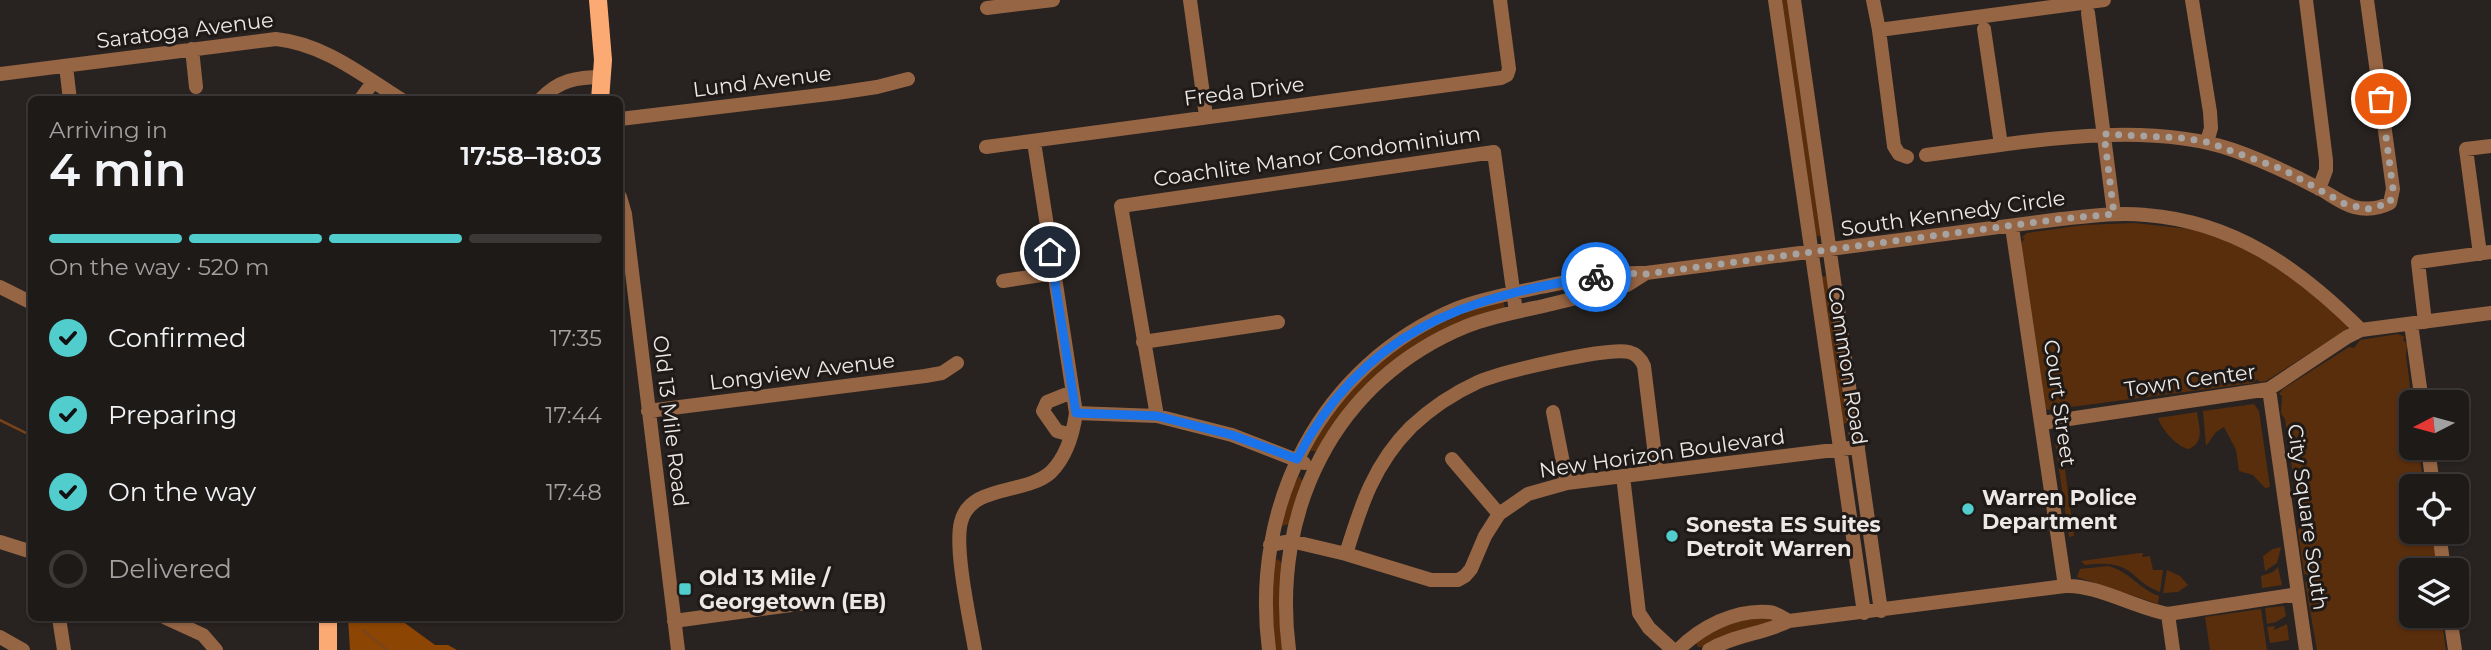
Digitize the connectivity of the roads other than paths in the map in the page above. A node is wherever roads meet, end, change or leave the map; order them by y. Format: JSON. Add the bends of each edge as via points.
{"nodes":[{"id":1,"x":598,"y":0,"type":"edge"},
{"id":2,"x":1053,"y":0,"type":"edge"},
{"id":3,"x":1190,"y":0,"type":"edge"},
{"id":4,"x":1500,"y":0,"type":"edge"},
{"id":5,"x":1775,"y":0,"type":"edge"},
{"id":6,"x":1794,"y":0,"type":"edge"},
{"id":7,"x":1873,"y":0,"type":"edge"},
{"id":8,"x":2105,"y":0,"type":"edge"},
{"id":9,"x":2192,"y":0,"type":"edge"},
{"id":10,"x":2306,"y":0,"type":"edge"},
{"id":11,"x":2367,"y":0,"type":"edge"},
{"id":12,"x":2088,"y":5,"type":"edge"},
{"id":13,"x":986,"y":8,"type":"dead end"},
{"id":14,"x":1984,"y":29,"type":"dead end"},
{"id":15,"x":1879,"y":30,"type":"junction"},
{"id":16,"x":192,"y":48,"type":"junction"},
{"id":17,"x":66,"y":66,"type":"junction"},
{"id":18,"x":0,"y":74,"type":"edge"},
{"id":19,"x":603,"y":77,"type":"junction"},
{"id":20,"x":908,"y":79,"type":"dead end"},
{"id":21,"x":373,"y":82,"type":"junction"},
{"id":22,"x":197,"y":87,"type":"dead end"},
{"id":23,"x":70,"y":96,"type":"edge"},
{"id":24,"x":363,"y":96,"type":"edge"},
{"id":25,"x":396,"y":96,"type":"edge"},
{"id":26,"x":545,"y":96,"type":"edge"},
{"id":27,"x":601,"y":96,"type":"edge"},
{"id":28,"x":1206,"y":116,"type":"junction"},
{"id":29,"x":623,"y":119,"type":"edge"},
{"id":30,"x":2104,"y":134,"type":"junction"},
{"id":31,"x":1034,"y":142,"type":"junction"},
{"id":32,"x":2207,"y":142,"type":"junction"},
{"id":33,"x":2001,"y":145,"type":"junction"},
{"id":34,"x":2491,"y":146,"type":"edge"},
{"id":35,"x":986,"y":147,"type":"dead end"},
{"id":36,"x":1926,"y":155,"type":"dead end"},
{"id":37,"x":1907,"y":157,"type":"dead end"},
{"id":38,"x":2319,"y":188,"type":"junction"},
{"id":39,"x":623,"y":210,"type":"edge"},
{"id":40,"x":2114,"y":214,"type":"junction"},
{"id":41,"x":2012,"y":227,"type":"junction"},
{"id":42,"x":1830,"y":250,"type":"junction"},
{"id":43,"x":1810,"y":253,"type":"junction"},
{"id":44,"x":2486,"y":253,"type":"edge"},
{"id":45,"x":1054,"y":273,"type":"junction"},
{"id":46,"x":1646,"y":274,"type":"junction"},
{"id":47,"x":1003,"y":281,"type":"dead end"},
{"id":48,"x":0,"y":287,"type":"edge"},
{"id":49,"x":1513,"y":293,"type":"junction"},
{"id":50,"x":28,"y":301,"type":"edge"},
{"id":51,"x":1516,"y":312,"type":"junction"},
{"id":52,"x":2491,"y":313,"type":"edge"},
{"id":53,"x":1278,"y":322,"type":"dead end"},
{"id":54,"x":2418,"y":323,"type":"junction"},
{"id":55,"x":2361,"y":330,"type":"junction"},
{"id":56,"x":1143,"y":342,"type":"junction"},
{"id":57,"x":957,"y":363,"type":"dead end"},
{"id":58,"x":2269,"y":389,"type":"junction"},
{"id":59,"x":2421,"y":390,"type":"edge"},
{"id":60,"x":1072,"y":392,"type":"junction"},
{"id":61,"x":648,"y":411,"type":"junction"},
{"id":62,"x":1552,"y":412,"type":"dead end"},
{"id":63,"x":1076,"y":413,"type":"junction"},
{"id":64,"x":1157,"y":416,"type":"junction"},
{"id":65,"x":2042,"y":423,"type":"junction"},
{"id":66,"x":1071,"y":435,"type":"junction"},
{"id":67,"x":1858,"y":447,"type":"junction"},
{"id":68,"x":1840,"y":449,"type":"junction"},
{"id":69,"x":1297,"y":459,"type":"junction"},
{"id":70,"x":1452,"y":459,"type":"dead end"},
{"id":71,"x":1314,"y":468,"type":"junction"},
{"id":72,"x":1657,"y":472,"type":"junction"},
{"id":73,"x":1623,"y":476,"type":"junction"},
{"id":74,"x":1567,"y":484,"type":"junction"},
{"id":75,"x":1499,"y":514,"type":"junction"},
{"id":76,"x":1291,"y":541,"type":"junction"},
{"id":77,"x":0,"y":542,"type":"edge"},
{"id":78,"x":1270,"y":545,"type":"junction"},
{"id":79,"x":28,"y":551,"type":"edge"},
{"id":80,"x":1346,"y":554,"type":"junction"},
{"id":81,"x":2066,"y":586,"type":"junction"},
{"id":82,"x":2298,"y":594,"type":"junction"},
{"id":83,"x":806,"y":603,"type":"dead end"},
{"id":84,"x":1881,"y":611,"type":"junction"},
{"id":85,"x":1864,"y":613,"type":"junction"},
{"id":86,"x":2168,"y":614,"type":"junction"},
{"id":87,"x":60,"y":621,"type":"edge"},
{"id":88,"x":173,"y":621,"type":"edge"},
{"id":89,"x":328,"y":621,"type":"edge"},
{"id":90,"x":674,"y":621,"type":"junction"},
{"id":91,"x":1789,"y":621,"type":"junction"},
{"id":92,"x":2452,"y":628,"type":"edge"},
{"id":93,"x":0,"y":637,"type":"edge"},
{"id":94,"x":23,"y":650,"type":"edge"},
{"id":95,"x":64,"y":650,"type":"edge"},
{"id":96,"x":216,"y":650,"type":"edge"},
{"id":97,"x":328,"y":650,"type":"edge"},
{"id":98,"x":678,"y":650,"type":"edge"},
{"id":99,"x":975,"y":650,"type":"edge"},
{"id":100,"x":1269,"y":650,"type":"edge"},
{"id":101,"x":1289,"y":650,"type":"edge"},
{"id":102,"x":1673,"y":650,"type":"edge"},
{"id":103,"x":1678,"y":650,"type":"edge"},
{"id":104,"x":1709,"y":650,"type":"edge"},
{"id":105,"x":2173,"y":650,"type":"edge"},
{"id":106,"x":2306,"y":650,"type":"edge"},
{"id":107,"x":2455,"y":650,"type":"edge"}],
"edges":[{"from":1,"to":19,"type":"main road"},
{"from":2,"to":13,"type":"street"},
{"from":3,"to":28,"type":"street"},
{"from":4,"to":28,"type":"street","name":"Freda Drive","via":[[1507,75]]},
{"from":5,"to":43,"type":"street","name":"Common Road"},
{"from":6,"to":42,"type":"street","name":"Common Road"},
{"from":7,"to":15,"type":"street"},
{"from":8,"to":12,"type":"street"},
{"from":9,"to":32,"type":"street","via":[[2210,112]]},
{"from":10,"to":38,"type":"street","via":[[2326,160]]},
{"from":11,"to":38,"type":"street","via":[[2393,197],[2390,203],[2375,208],[2357,208]]},
{"from":12,"to":15,"type":"street"},
{"from":12,"to":30,"type":"street"},
{"from":14,"to":33,"type":"street"},
{"from":15,"to":37,"type":"street","via":[[1894,146]]},
{"from":16,"to":17,"type":"street","name":"Saratoga Avenue"},
{"from":16,"to":21,"type":"street","name":"Saratoga Avenue","via":[[293,41],[328,53]]},
{"from":16,"to":22,"type":"street"},
{"from":17,"to":18,"type":"street","name":"Saratoga Avenue"},
{"from":17,"to":23,"type":"street"},
{"from":19,"to":26,"type":"street","via":[[561,83]]},
{"from":19,"to":27,"type":"main road"},
{"from":20,"to":29,"type":"street","name":"Lund Avenue","via":[[851,91]]},
{"from":21,"to":24,"type":"street"},
{"from":21,"to":25,"type":"street","name":"Saratoga Avenue"},
{"from":28,"to":31,"type":"street","name":"Freda Drive"},
{"from":30,"to":32,"type":"street"},
{"from":30,"to":33,"type":"street"},
{"from":30,"to":40,"type":"street"},
{"from":31,"to":35,"type":"street","name":"Freda Drive"},
{"from":31,"to":45,"type":"street"},
{"from":32,"to":38,"type":"street"},
{"from":33,"to":36,"type":"street"},
{"from":34,"to":44,"type":"street","via":[[2466,149]]},
{"from":39,"to":61,"type":"street","name":"Old 13 Mile Road"},
{"from":40,"to":41,"type":"street","name":"South Kennedy Circle"},
{"from":40,"to":55,"type":"street","name":"South Kennedy Circle","via":[[2162,217],[2233,236],[2290,267]]},
{"from":41,"to":42,"type":"street","name":"South Kennedy Circle"},
{"from":41,"to":65,"type":"street","name":"Court Street"},
{"from":42,"to":43,"type":"street","name":"South Kennedy Circle"},
{"from":42,"to":67,"type":"street","name":"Common Road"},
{"from":43,"to":46,"type":"street","name":"South Kennedy Circle"},
{"from":43,"to":68,"type":"street","name":"Common Road"},
{"from":44,"to":54,"type":"street","via":[[2418,262]]},
{"from":45,"to":47,"type":"street"},
{"from":45,"to":60,"type":"street"},
{"from":46,"to":49,"type":"street","via":[[1592,277]]},
{"from":46,"to":51,"type":"street","via":[[1627,285]]},
{"from":48,"to":50,"type":"street"},
{"from":49,"to":51,"type":"street","name":"Coachlite Manor Condominium"},
{"from":49,"to":56,"type":"street","name":"Coachlite Manor Condominium","via":[[1494,152],[1121,206]]},
{"from":49,"to":69,"type":"street","via":[[1459,308],[1391,346],[1340,394]]},
{"from":51,"to":71,"type":"street","via":[[1457,331],[1404,360],[1356,405]]},
{"from":52,"to":54,"type":"street","name":"Town Center"},
{"from":53,"to":56,"type":"street"},
{"from":54,"to":55,"type":"street","name":"Town Center"},
{"from":54,"to":59,"type":"street"},
{"from":55,"to":58,"type":"street","name":"Town Center"},
{"from":56,"to":64,"type":"street","name":"Coachlite Manor Condominium"},
{"from":57,"to":61,"type":"street","name":"Longview Avenue","via":[[942,373],[925,376]]},
{"from":58,"to":65,"type":"street","name":"Town Center"},
{"from":58,"to":82,"type":"street","name":"City Square South"},
{"from":60,"to":63,"type":"street"},
{"from":60,"to":66,"type":"street","via":[[1047,402],[1044,411],[1057,431]]},
{"from":61,"to":90,"type":"street","name":"Old 13 Mile Road"},
{"from":62,"to":74,"type":"street"},
{"from":63,"to":64,"type":"street"},
{"from":63,"to":66,"type":"street"},
{"from":64,"to":69,"type":"street","via":[[1232,435]]},
{"from":65,"to":81,"type":"street","name":"Court Street"},
{"from":66,"to":99,"type":"street","via":[[1051,472],[1032,484],[978,499],[961,519],[960,547]]},
{"from":67,"to":68,"type":"street","name":"New Horizon Boulevard"},
{"from":67,"to":84,"type":"street","name":"Common Road"},
{"from":68,"to":72,"type":"street","name":"New Horizon Boulevard"},
{"from":68,"to":85,"type":"street","name":"Common Road"},
{"from":69,"to":71,"type":"street"},
{"from":69,"to":78,"type":"street"},
{"from":70,"to":75,"type":"street"},
{"from":71,"to":76,"type":"street"},
{"from":72,"to":73,"type":"street","name":"New Horizon Boulevard"},
{"from":72,"to":80,"type":"street","via":[[1644,366],[1638,356],[1611,353],[1501,374],[1442,402],[1387,455],[1365,494]]},
{"from":73,"to":74,"type":"street","name":"New Horizon Boulevard"},
{"from":73,"to":102,"type":"street","via":[[1639,613]]},
{"from":74,"to":75,"type":"street","name":"New Horizon Boulevard","via":[[1528,494]]},
{"from":75,"to":80,"type":"street","name":"New Horizon Boulevard","via":[[1471,569],[1458,580],[1431,580]]},
{"from":76,"to":78,"type":"street","name":"New Horizon Boulevard"},
{"from":76,"to":80,"type":"street","name":"New Horizon Boulevard"},
{"from":76,"to":101,"type":"street","via":[[1285,596]]},
{"from":77,"to":79,"type":"street"},
{"from":78,"to":100,"type":"street"},
{"from":81,"to":84,"type":"street"},
{"from":81,"to":86,"type":"street","via":[[2082,586]]},
{"from":82,"to":86,"type":"street"},
{"from":82,"to":106,"type":"street","name":"City Square South"},
{"from":83,"to":90,"type":"street"},
{"from":84,"to":85,"type":"street"},
{"from":85,"to":91,"type":"street"},
{"from":86,"to":105,"type":"street"},
{"from":87,"to":95,"type":"street"},
{"from":88,"to":96,"type":"street","via":[[203,635]]},
{"from":89,"to":97,"type":"main road"},
{"from":90,"to":98,"type":"street","name":"Old 13 Mile Road"},
{"from":91,"to":103,"type":"street","via":[[1770,612],[1728,618],[1704,629]]},
{"from":91,"to":104,"type":"street"},
{"from":92,"to":107,"type":"street"},
{"from":93,"to":94,"type":"street"}]}
